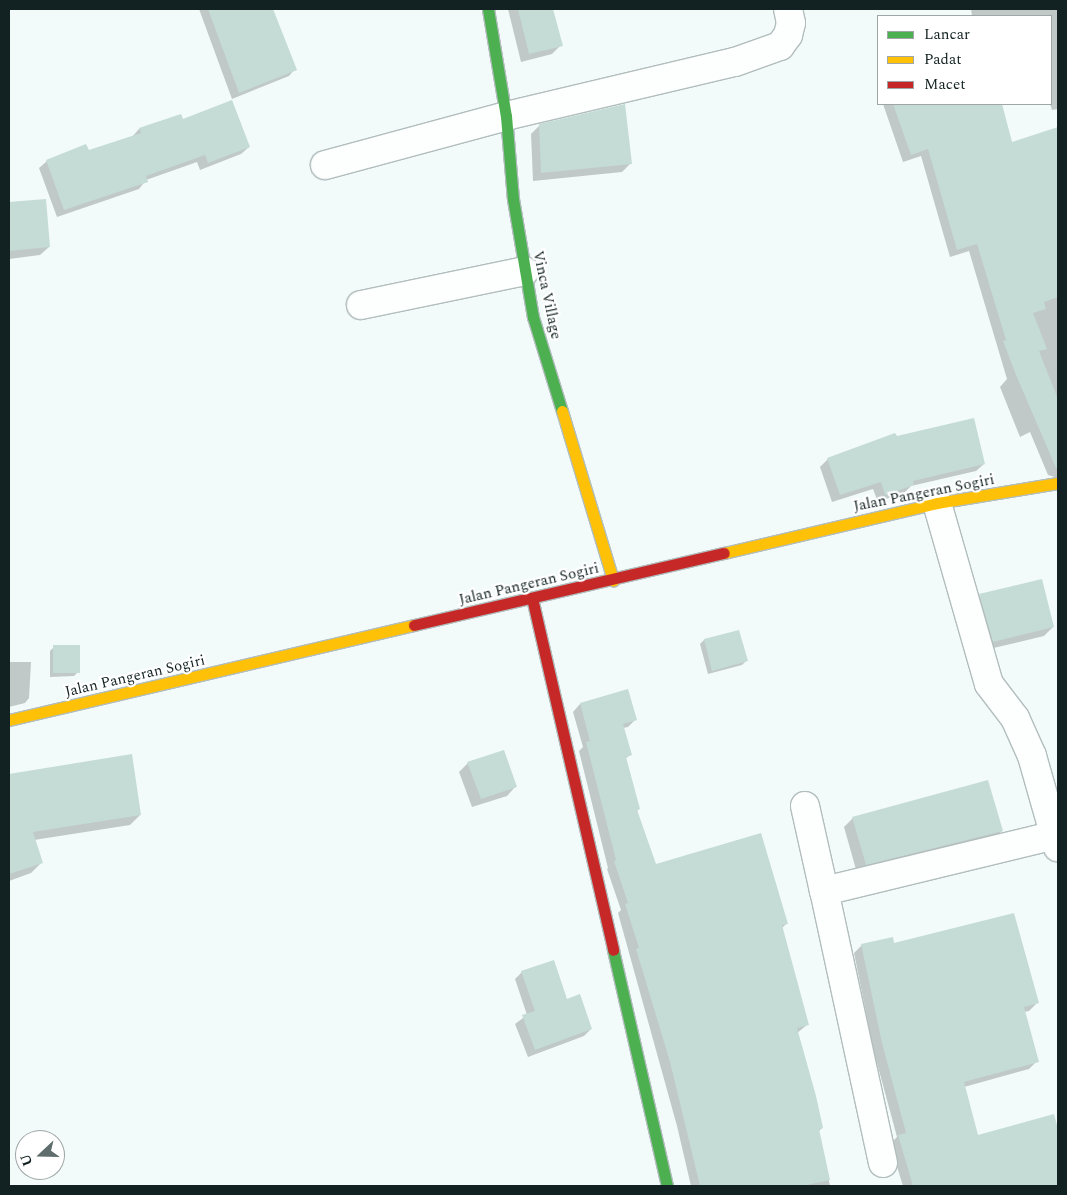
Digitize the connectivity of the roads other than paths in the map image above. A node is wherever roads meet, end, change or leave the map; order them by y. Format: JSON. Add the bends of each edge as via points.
{"nodes":[{"id":1,"x":488,"y":9,"type":"edge"},
{"id":2,"x":788,"y":9,"type":"edge"},
{"id":3,"x":506,"y":116,"type":"junction"},
{"id":4,"x":325,"y":164,"type":"dead end"},
{"id":5,"x":525,"y":271,"type":"junction"},
{"id":6,"x":361,"y":305,"type":"dead end"},
{"id":7,"x":1058,"y":483,"type":"edge"},
{"id":8,"x":937,"y":503,"type":"junction"},
{"id":9,"x":613,"y":580,"type":"junction"},
{"id":10,"x":532,"y":598,"type":"junction"},
{"id":11,"x":9,"y":720,"type":"edge"},
{"id":12,"x":805,"y":806,"type":"dead end"},
{"id":13,"x":1057,"y":841,"type":"edge"},
{"id":14,"x":824,"y":891,"type":"junction"},
{"id":15,"x":883,"y":1163,"type":"dead end"},
{"id":16,"x":667,"y":1186,"type":"edge"}],
"edges":[{"from":1,"to":3,"type":"street","name":"Vinca Village"},
{"from":2,"to":3,"type":"street","via":[[788,35],[780,46],[735,62]]},
{"from":3,"to":4,"type":"street"},
{"from":3,"to":5,"type":"street","name":"Vinca Village","via":[[513,199]]},
{"from":5,"to":6,"type":"street"},
{"from":5,"to":9,"type":"street","name":"Vinca Village","via":[[533,317]]},
{"from":7,"to":8,"type":"street","name":"Jalan Pangeran Sogiri"},
{"from":8,"to":9,"type":"street","name":"Jalan Pangeran Sogiri"},
{"from":8,"to":13,"type":"street","via":[[988,684],[1015,718],[1032,756]]},
{"from":9,"to":10,"type":"street","name":"Jalan Pangeran Sogiri"},
{"from":10,"to":11,"type":"street","name":"Jalan Pangeran Sogiri"},
{"from":10,"to":16,"type":"street"},
{"from":12,"to":14,"type":"street"},
{"from":13,"to":14,"type":"street"},
{"from":14,"to":15,"type":"street"}]}
